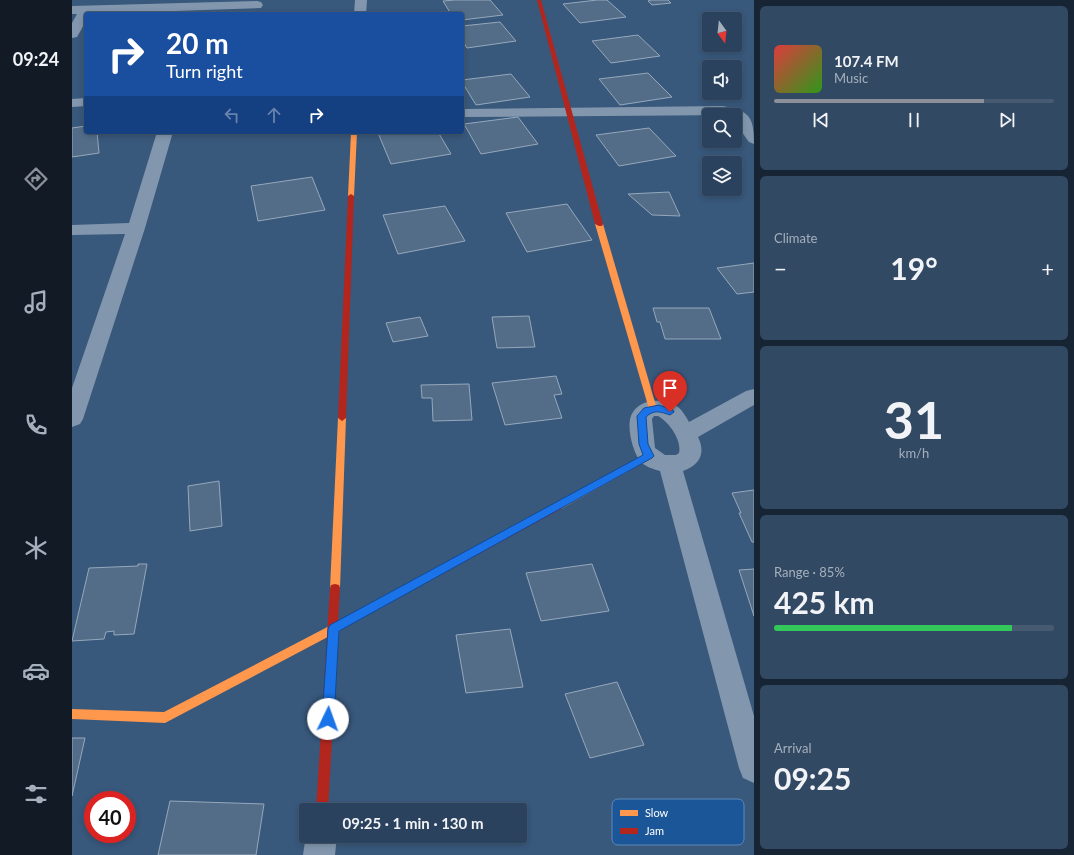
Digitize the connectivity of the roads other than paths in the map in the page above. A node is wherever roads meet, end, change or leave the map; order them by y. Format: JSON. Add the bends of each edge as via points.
{"nodes":[{"id":1,"x":361,"y":0,"type":"edge"},
{"id":2,"x":539,"y":0,"type":"edge"},
{"id":3,"x":147,"y":4,"type":"edge"},
{"id":4,"x":257,"y":6,"type":"dead end"},
{"id":5,"x":86,"y":9,"type":"junction"},
{"id":6,"x":72,"y":10,"type":"edge"},
{"id":7,"x":206,"y":10,"type":"edge"},
{"id":8,"x":84,"y":12,"type":"edge"},
{"id":9,"x":360,"y":12,"type":"edge"},
{"id":10,"x":84,"y":13,"type":"edge"},
{"id":11,"x":72,"y":34,"type":"edge"},
{"id":12,"x":84,"y":102,"type":"edge"},
{"id":13,"x":72,"y":103,"type":"edge"},
{"id":14,"x":568,"y":112,"type":"junction"},
{"id":15,"x":464,"y":113,"type":"edge"},
{"id":16,"x":164,"y":134,"type":"edge"},
{"id":17,"x":354,"y":134,"type":"edge"},
{"id":18,"x":754,"y":138,"type":"edge"},
{"id":19,"x":136,"y":228,"type":"junction"},
{"id":20,"x":72,"y":230,"type":"edge"},
{"id":21,"x":754,"y":396,"type":"edge"},
{"id":22,"x":653,"y":409,"type":"junction"},
{"id":23,"x":72,"y":419,"type":"edge"},
{"id":24,"x":685,"y":434,"type":"junction"},
{"id":25,"x":660,"y":460,"type":"junction"},
{"id":26,"x":333,"y":629,"type":"junction"},
{"id":27,"x":72,"y":714,"type":"edge"},
{"id":28,"x":754,"y":768,"type":"edge"},
{"id":29,"x":322,"y":803,"type":"edge"},
{"id":30,"x":320,"y":843,"type":"edge"},
{"id":31,"x":319,"y":855,"type":"edge"}],
"edges":[{"from":1,"to":9,"type":"street"},
{"from":2,"to":14,"type":"street"},
{"from":3,"to":5,"type":"street"},
{"from":3,"to":7,"type":"street"},
{"from":4,"to":7,"type":"street"},
{"from":5,"to":6,"type":"street"},
{"from":5,"to":8,"type":"street"},
{"from":10,"to":11,"type":"street"},
{"from":12,"to":13,"type":"street"},
{"from":14,"to":15,"type":"street"},
{"from":14,"to":18,"type":"street","via":[[724,110],[742,118]]},
{"from":14,"to":22,"type":"street"},
{"from":16,"to":19,"type":"street"},
{"from":17,"to":26,"type":"street"},
{"from":19,"to":20,"type":"street"},
{"from":19,"to":23,"type":"street"},
{"from":21,"to":24,"type":"street"},
{"from":22,"to":24,"type":"street","via":[[659,408],[670,412]]},
{"from":22,"to":25,"type":"street","via":[[641,416],[643,444],[645,450]]},
{"from":24,"to":25,"type":"street","via":[[691,449],[689,456],[684,461]]},
{"from":25,"to":26,"type":"street"},
{"from":25,"to":28,"type":"street"},
{"from":26,"to":27,"type":"street","via":[[165,718]]},
{"from":26,"to":29,"type":"street"},
{"from":30,"to":31,"type":"street"}]}
